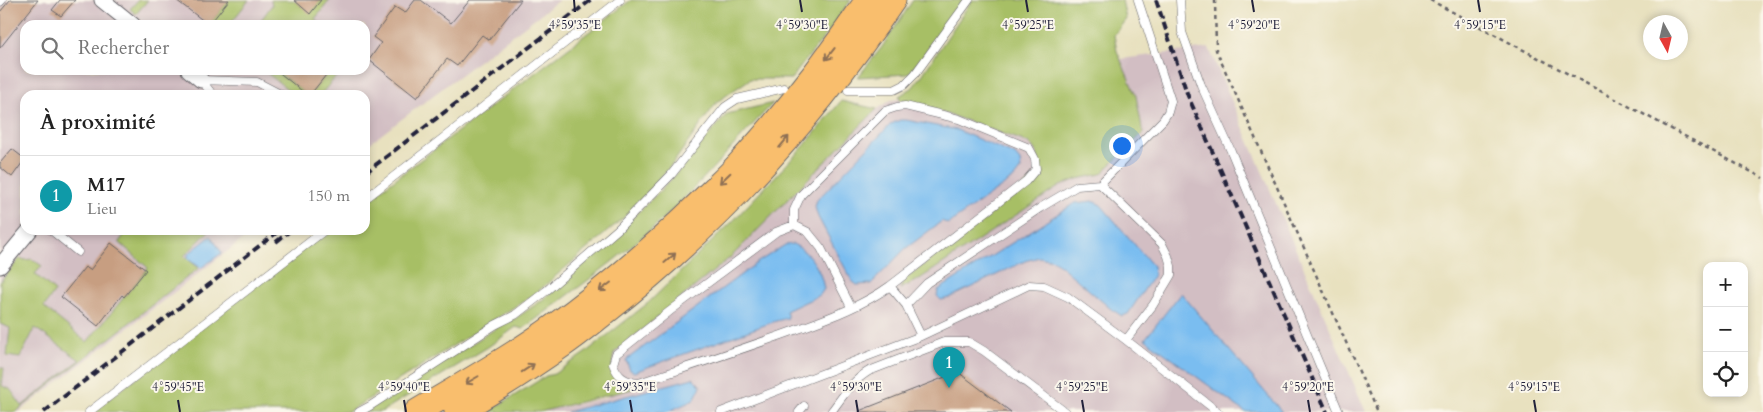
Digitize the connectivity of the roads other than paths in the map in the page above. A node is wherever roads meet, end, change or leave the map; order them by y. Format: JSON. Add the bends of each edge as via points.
{"nodes":[{"id":1,"x":102,"y":0,"type":"edge"},
{"id":2,"x":620,"y":0,"type":"edge"},
{"id":3,"x":868,"y":0,"type":"edge"},
{"id":4,"x":893,"y":0,"type":"edge"},
{"id":5,"x":969,"y":0,"type":"edge"},
{"id":6,"x":1138,"y":0,"type":"edge"},
{"id":7,"x":1180,"y":0,"type":"edge"},
{"id":8,"x":127,"y":20,"type":"edge"},
{"id":9,"x":195,"y":75,"type":"edge"},
{"id":10,"x":201,"y":80,"type":"junction"},
{"id":11,"x":784,"y":88,"type":"dead end"},
{"id":12,"x":204,"y":90,"type":"edge"},
{"id":13,"x":209,"y":90,"type":"edge"},
{"id":14,"x":272,"y":90,"type":"edge"},
{"id":15,"x":848,"y":90,"type":"dead end"},
{"id":16,"x":894,"y":90,"type":"junction"},
{"id":17,"x":897,"y":106,"type":"junction"},
{"id":18,"x":1100,"y":184,"type":"junction"},
{"id":19,"x":370,"y":195,"type":"edge"},
{"id":20,"x":794,"y":225,"type":"junction"},
{"id":21,"x":26,"y":235,"type":"edge"},
{"id":22,"x":57,"y":235,"type":"edge"},
{"id":23,"x":319,"y":235,"type":"edge"},
{"id":24,"x":78,"y":252,"type":"dead end"},
{"id":25,"x":0,"y":266,"type":"edge"},
{"id":26,"x":890,"y":286,"type":"junction"},
{"id":27,"x":906,"y":305,"type":"junction"},
{"id":28,"x":851,"y":307,"type":"junction"},
{"id":29,"x":921,"y":336,"type":"junction"},
{"id":30,"x":1126,"y":340,"type":"junction"},
{"id":31,"x":90,"y":412,"type":"edge"},
{"id":32,"x":358,"y":412,"type":"edge"},
{"id":33,"x":417,"y":412,"type":"edge"},
{"id":34,"x":457,"y":412,"type":"edge"},
{"id":35,"x":721,"y":412,"type":"edge"},
{"id":36,"x":831,"y":412,"type":"edge"},
{"id":37,"x":1065,"y":412,"type":"edge"},
{"id":38,"x":1218,"y":412,"type":"edge"},
{"id":39,"x":1338,"y":412,"type":"edge"}],
"edges":[{"from":1,"to":8,"type":"street"},
{"from":2,"to":19,"type":"lane"},
{"from":3,"to":33,"type":"highway","one_way":true,"via":[[844,36],[742,162],[619,277],[552,328]]},
{"from":34,"to":4,"type":"highway","one_way":true,"via":[[564,344],[632,292],[692,239],[759,171],[809,112],[859,50]]},
{"from":5,"to":16,"type":"lane","via":[[915,74]]},
{"from":6,"to":18,"type":"lane","via":[[1171,101],[1163,120]]},
{"from":7,"to":39,"type":"lane","via":[[1182,32],[1201,86],[1231,150]]},
{"from":9,"to":10,"type":"street"},
{"from":10,"to":12,"type":"lane"},
{"from":10,"to":13,"type":"lane"},
{"from":10,"to":14,"type":"lane","via":[[257,82]]},
{"from":11,"to":32,"type":"lane","via":[[736,99],[725,107],[671,175],[618,229],[546,291],[515,315]]},
{"from":15,"to":16,"type":"lane"},
{"from":16,"to":17,"type":"lane"},
{"from":17,"to":20,"type":"lane","via":[[885,111],[801,195],[794,210]]},
{"from":17,"to":26,"type":"lane","via":[[959,119],[1029,148],[1036,169],[1026,181]]},
{"from":18,"to":27,"type":"lane","via":[[1077,186],[1040,208],[927,283]]},
{"from":18,"to":30,"type":"lane","via":[[1162,244],[1171,266],[1171,275],[1153,306]]},
{"from":20,"to":28,"type":"lane","via":[[808,232],[821,248]]},
{"from":20,"to":28,"type":"lane","via":[[776,232],[616,354],[613,364],[617,374],[628,382],[638,383],[752,347]]},
{"from":21,"to":25,"type":"street"},
{"from":22,"to":24,"type":"lane"},
{"from":23,"to":31,"type":"lane"},
{"from":26,"to":27,"type":"lane"},
{"from":26,"to":28,"type":"lane"},
{"from":27,"to":29,"type":"lane"},
{"from":29,"to":30,"type":"lane","via":[[1030,286],[1044,286],[1068,297]]},
{"from":29,"to":35,"type":"lane"},
{"from":30,"to":38,"type":"lane"},
{"from":36,"to":37,"type":"lane","via":[[851,385],[864,374],[944,342],[956,341],[969,342],[984,351]]}]}
